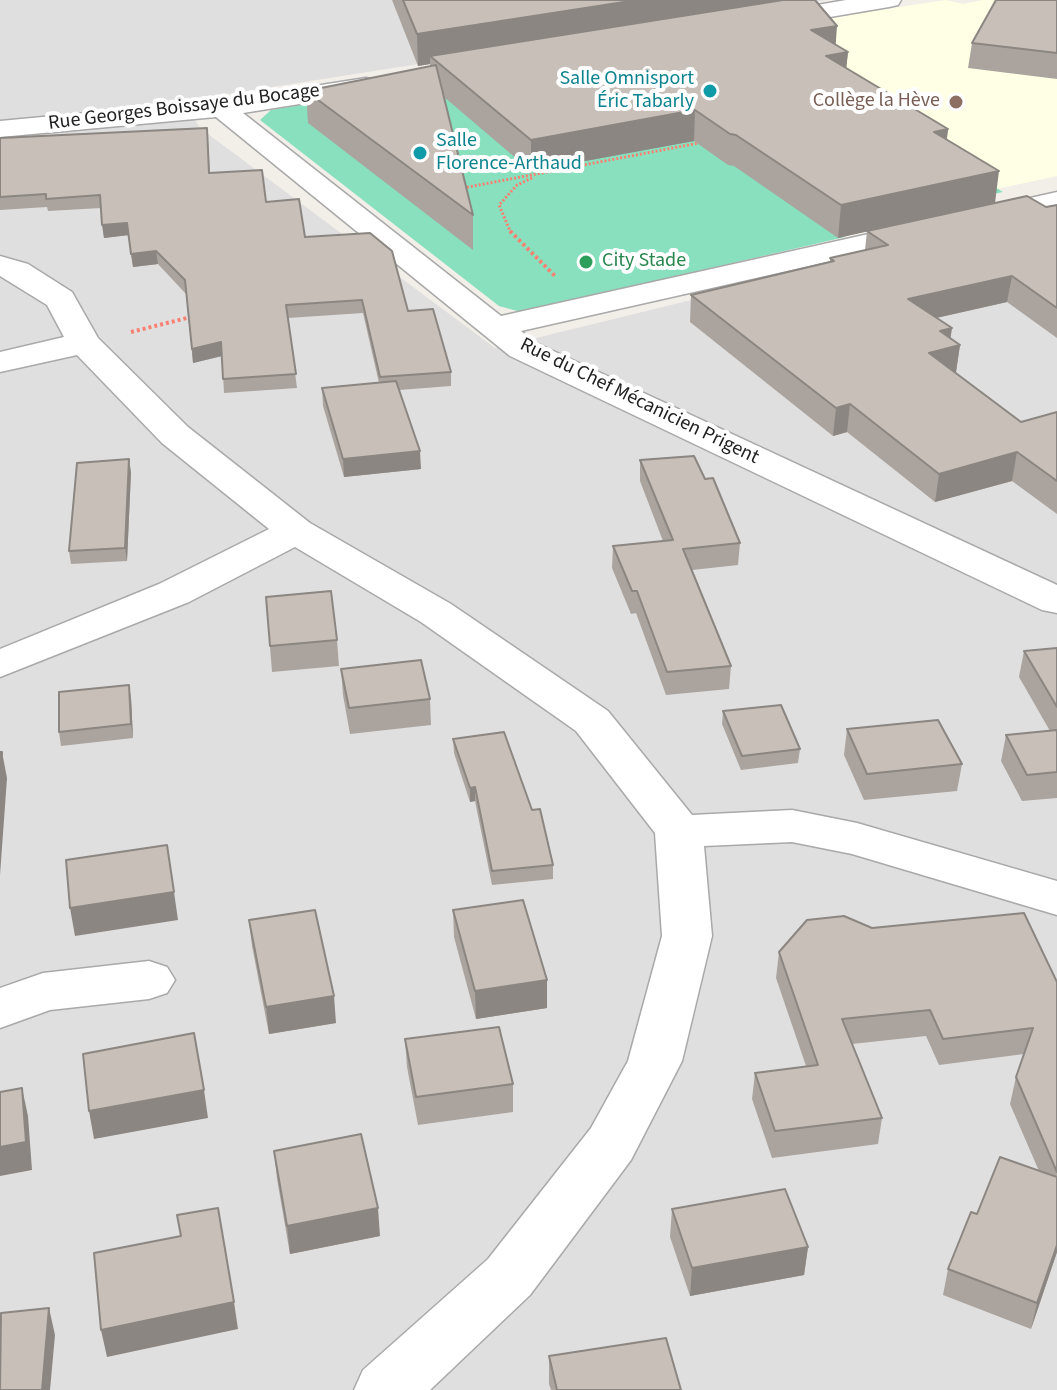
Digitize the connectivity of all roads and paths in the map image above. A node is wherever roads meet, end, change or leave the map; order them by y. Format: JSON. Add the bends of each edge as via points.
{"nodes":[{"id":1,"x":889,"y":0,"type":"edge"},
{"id":2,"x":735,"y":26,"type":"edge"},
{"id":3,"x":395,"y":81,"type":"edge"},
{"id":4,"x":225,"y":108,"type":"junction"},
{"id":5,"x":0,"y":129,"type":"edge"},
{"id":6,"x":706,"y":142,"type":"edge"},
{"id":7,"x":631,"y":147,"type":"edge"},
{"id":8,"x":636,"y":154,"type":"junction"},
{"id":9,"x":554,"y":171,"type":"junction"},
{"id":10,"x":462,"y":188,"type":"edge"},
{"id":11,"x":1057,"y":201,"type":"edge"},
{"id":12,"x":0,"y":266,"type":"edge"},
{"id":13,"x":589,"y":306,"type":"junction"},
{"id":14,"x":204,"y":314,"type":"edge"},
{"id":15,"x":495,"y":327,"type":"junction"},
{"id":16,"x":84,"y":343,"type":"junction"},
{"id":17,"x":0,"y":362,"type":"edge"},
{"id":18,"x":296,"y":531,"type":"junction"},
{"id":19,"x":1057,"y":601,"type":"edge"},
{"id":20,"x":54,"y":643,"type":"junction"},
{"id":21,"x":0,"y":651,"type":"edge"},
{"id":22,"x":0,"y":664,"type":"edge"},
{"id":23,"x":679,"y":831,"type":"junction"},
{"id":24,"x":1057,"y":898,"type":"edge"},
{"id":25,"x":149,"y":980,"type":"dead end"},
{"id":26,"x":0,"y":1009,"type":"edge"},
{"id":27,"x":386,"y":1390,"type":"edge"}],
"edges":[{"from":1,"to":2,"type":"street"},
{"from":3,"to":4,"type":"street","name":"Rue Georges Boissaye du Bocage"},
{"from":4,"to":5,"type":"street","name":"Rue Georges Boissaye du Bocage"},
{"from":4,"to":15,"type":"street","name":"Rue du Chef Mécanicien Prigent"},
{"from":6,"to":8,"type":"path"},
{"from":7,"to":8,"type":"path"},
{"from":8,"to":9,"type":"path"},
{"from":9,"to":10,"type":"path"},
{"from":9,"to":13,"type":"path","via":[[517,185],[499,205],[500,217],[513,237]]},
{"from":11,"to":13,"type":"street"},
{"from":12,"to":16,"type":"street","via":[[60,299]]},
{"from":13,"to":15,"type":"street"},
{"from":14,"to":16,"type":"path"},
{"from":15,"to":19,"type":"street","name":"Rue du Chef Mécanicien Prigent","via":[[522,349],[568,372]]},
{"from":16,"to":17,"type":"street"},
{"from":16,"to":18,"type":"street","via":[[175,435]]},
{"from":18,"to":20,"type":"street","via":[[174,593]]},
{"from":18,"to":23,"type":"street","via":[[436,613],[592,721]]},
{"from":20,"to":21,"type":"street"},
{"from":20,"to":22,"type":"street"},
{"from":23,"to":24,"type":"street","via":[[792,826],[857,839]]},
{"from":23,"to":27,"type":"street","via":[[687,936],[655,1061],[611,1144],[509,1277]]},
{"from":25,"to":26,"type":"street","via":[[43,992]]}]}
